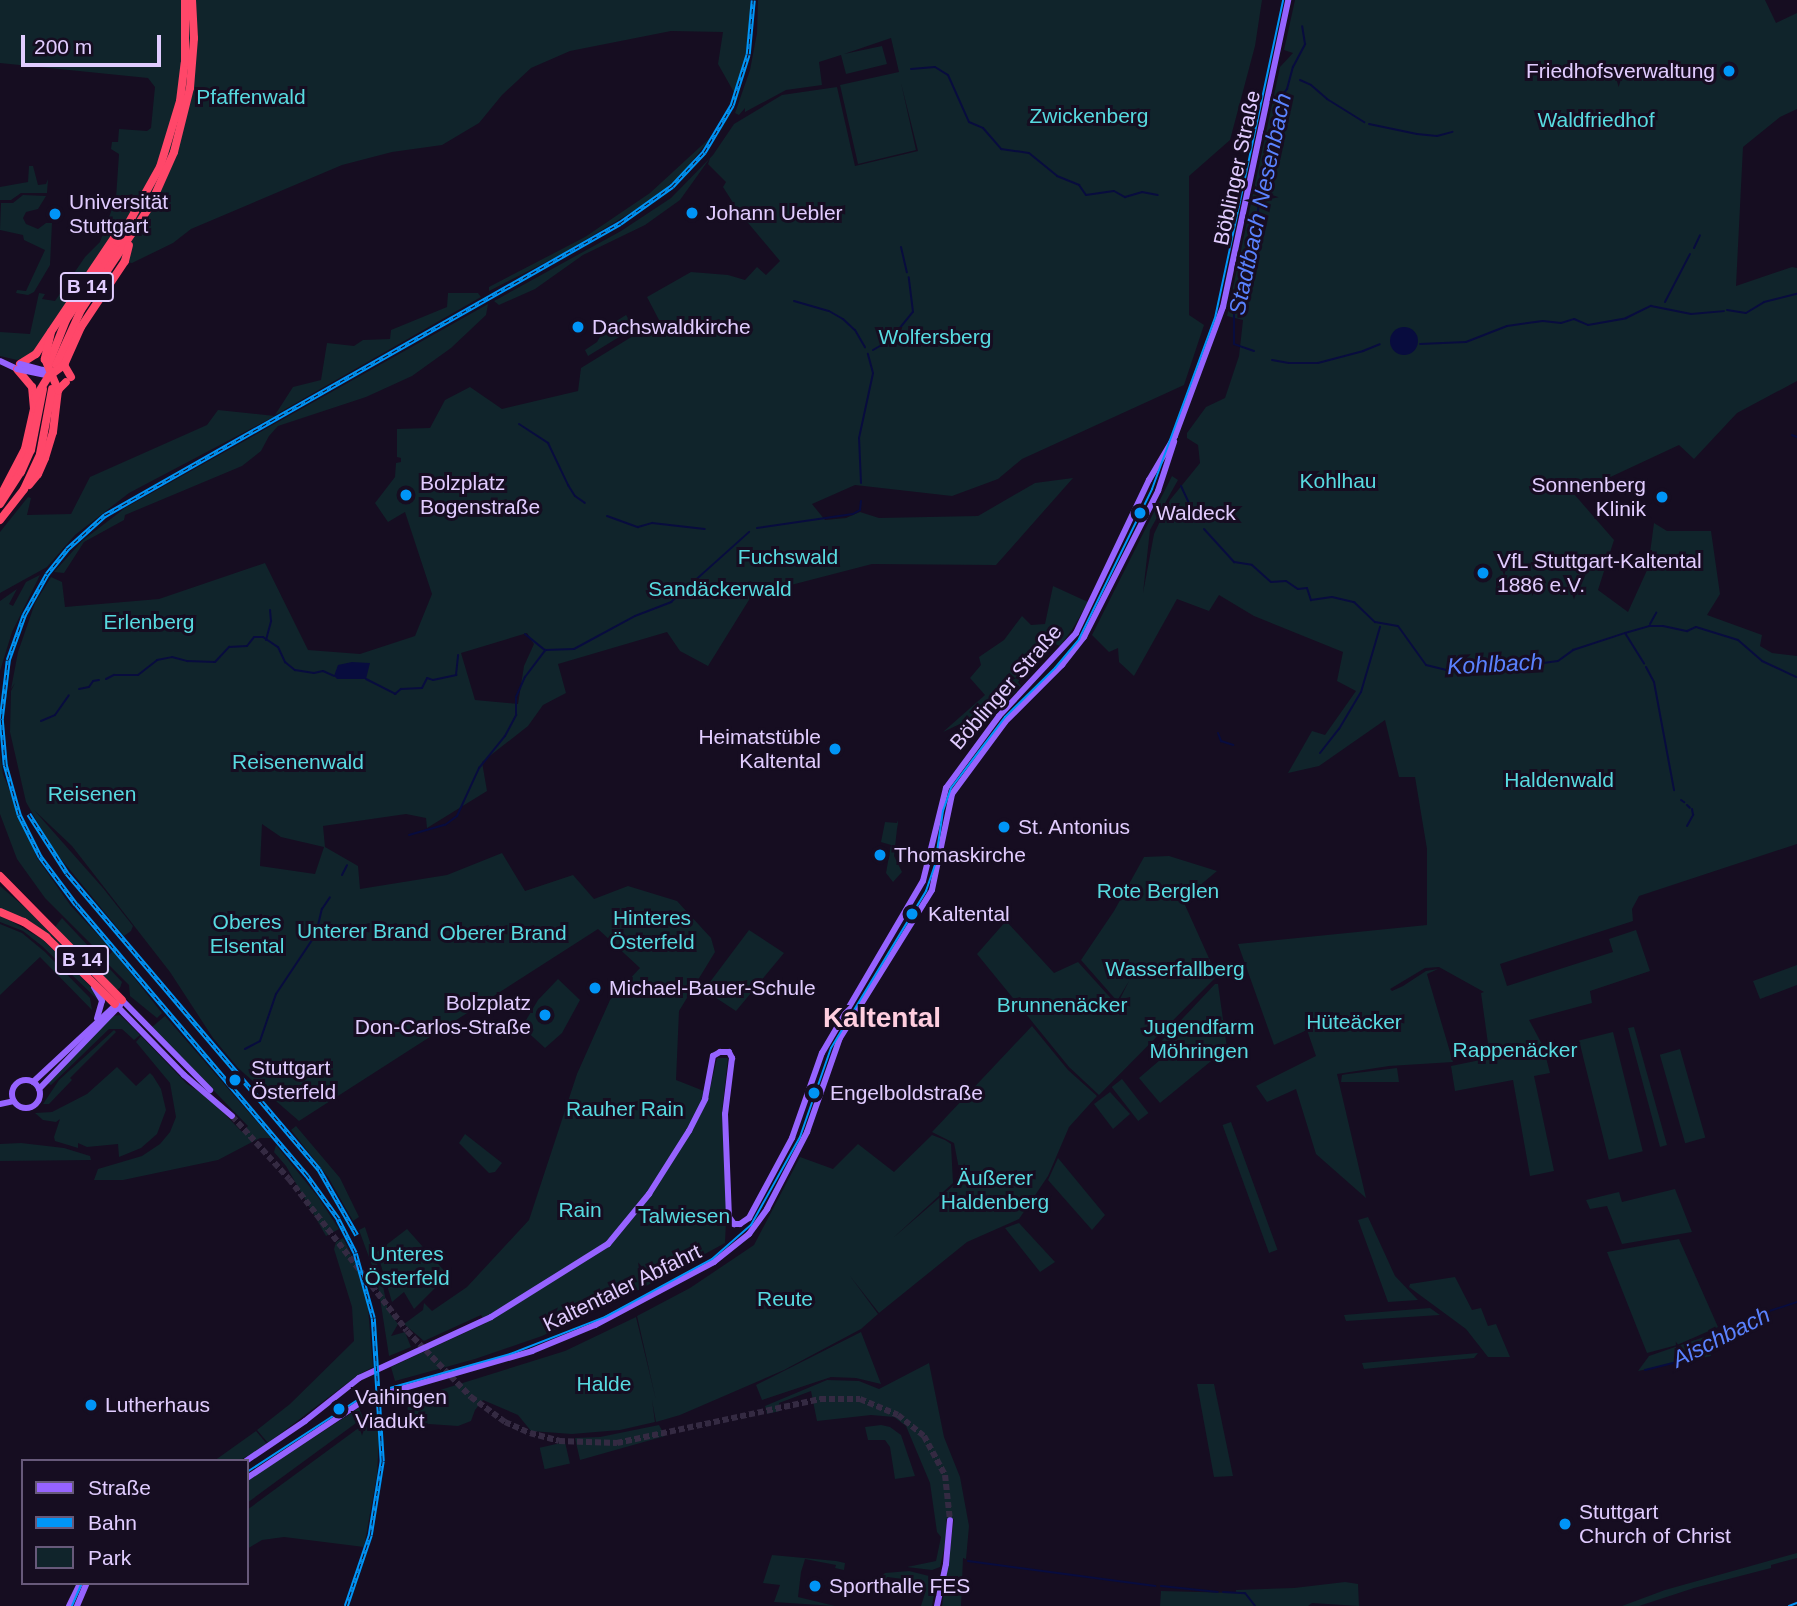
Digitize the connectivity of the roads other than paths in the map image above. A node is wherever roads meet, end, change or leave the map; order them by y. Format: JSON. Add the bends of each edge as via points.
{"nodes":[{"id":1,"x":184,"y":0,"type":"edge"},
{"id":2,"x":192,"y":0,"type":"edge"},
{"id":3,"x":1290,"y":0,"type":"edge"},
{"id":4,"x":134,"y":215,"type":"junction"},
{"id":5,"x":51,"y":332,"type":"junction"},
{"id":6,"x":0,"y":361,"type":"edge"},
{"id":7,"x":56,"y":364,"type":"junction"},
{"id":8,"x":17,"y":366,"type":"junction"},
{"id":9,"x":49,"y":376,"type":"junction"},
{"id":10,"x":51,"y":389,"type":"junction"},
{"id":11,"x":35,"y":398,"type":"junction"},
{"id":12,"x":1175,"y":436,"type":"junction"},
{"id":13,"x":24,"y":489,"type":"junction"},
{"id":14,"x":1,"y":495,"type":"edge"},
{"id":15,"x":0,"y":506,"type":"edge"},
{"id":16,"x":0,"y":520,"type":"edge"},
{"id":17,"x":0,"y":876,"type":"edge"},
{"id":18,"x":0,"y":883,"type":"edge"},
{"id":19,"x":13,"y":892,"type":"junction"},
{"id":20,"x":0,"y":912,"type":"edge"},
{"id":21,"x":92,"y":982,"type":"junction"},
{"id":22,"x":119,"y":1004,"type":"junction"},
{"id":23,"x":95,"y":1022,"type":"junction"},
{"id":24,"x":33,"y":1082,"type":"junction"},
{"id":25,"x":39,"y":1089,"type":"junction"},
{"id":26,"x":820,"y":1091,"type":"joint"},
{"id":27,"x":14,"y":1101,"type":"junction"},
{"id":28,"x":0,"y":1104,"type":"edge"},
{"id":29,"x":232,"y":1116,"type":"tunnel mouth"},
{"id":30,"x":248,"y":1460,"type":"edge"},
{"id":31,"x":248,"y":1477,"type":"edge"},
{"id":32,"x":950,"y":1520,"type":"tunnel mouth"},
{"id":33,"x":79,"y":1585,"type":"edge"},
{"id":34,"x":86,"y":1585,"type":"edge"},
{"id":35,"x":69,"y":1606,"type":"edge"},
{"id":36,"x":77,"y":1606,"type":"edge"},
{"id":37,"x":937,"y":1606,"type":"edge"}],
"edges":[{"from":1,"to":4,"type":"highway","number":"B 14","via":[[186,63],[175,124],[160,167]]},
{"from":2,"to":7,"type":"highway","number":"B 14","via":[[193,54],[184,120],[165,176],[130,239],[125,261]]},
{"from":3,"to":12,"type":"main road","name":"Böblinger Straße","via":[[1226,307]]},
{"from":4,"to":5,"type":"highway","number":"B 14","via":[[84,279]]},
{"from":4,"to":7,"type":"highway","number":"B 14","via":[[66,320]]},
{"from":5,"to":8,"type":"highway","number":"B 14","via":[[33,359]]},
{"from":5,"to":9,"type":"highway","number":"B 14","bridge":true,"via":[[45,356]]},
{"from":6,"to":8,"type":"main road"},
{"from":7,"to":9,"type":"highway","number":"B 14","bridge":true},
{"from":7,"to":10,"type":"highway","bridge":true,"via":[[69,379]]},
{"from":8,"to":9,"type":"main road","bridge":true},
{"from":8,"to":11,"type":"highway"},
{"from":9,"to":10,"type":"highway","bridge":true},
{"from":9,"to":11,"type":"highway","number":"B 14","bridge":true},
{"from":10,"to":13,"type":"highway","via":[[44,438]]},
{"from":10,"to":13,"type":"highway","via":[[58,403],[45,458]]},
{"from":10,"to":15,"type":"highway","via":[[21,472]]},
{"from":11,"to":14,"type":"highway","number":"B 14","via":[[25,449]]},
{"from":12,"to":26,"type":"main road","name":"Böblinger Straße","via":[[1158,491],[1084,637],[1005,722],[952,794],[930,893],[840,1038]]},
{"from":12,"to":30,"type":"main road","name":"Böblinger Straße","via":[[1076,633],[999,716],[946,788],[923,881],[822,1053],[792,1138],[749,1218],[734,1224],[729,1217],[725,1114],[732,1058],[729,1052],[720,1052],[713,1056],[705,1099],[689,1132],[649,1194],[608,1244],[491,1317],[350,1384]]},
{"from":13,"to":16,"type":"highway"},
{"from":17,"to":19,"type":"highway","number":"B 14"},
{"from":18,"to":19,"type":"highway","number":"B 14"},
{"from":19,"to":22,"type":"highway","number":"B 14"},
{"from":20,"to":21,"type":"highway","number":"B 14","via":[[38,931]]},
{"from":21,"to":22,"type":"highway","number":"B 14"},
{"from":21,"to":23,"type":"main road","via":[[102,1000]]},
{"from":22,"to":23,"type":"main road"},
{"from":22,"to":25,"type":"main road"},
{"from":22,"to":29,"type":"main road"},
{"from":23,"to":24,"type":"main road"},
{"from":24,"to":25,"type":"main road"},
{"from":24,"to":27,"type":"main road","via":[[17,1083]]},
{"from":25,"to":27,"type":"main road","via":[[38,1101],[32,1106]]},
{"from":26,"to":31,"type":"main road","name":"Kaltentaler Abfahrt","via":[[807,1132],[767,1209],[733,1250],[634,1307],[572,1335],[366,1399]]},
{"from":27,"to":28,"type":"main road"},
{"from":32,"to":37,"type":"main road"},
{"from":33,"to":35,"type":"main road"},
{"from":34,"to":36,"type":"main road"}]}
